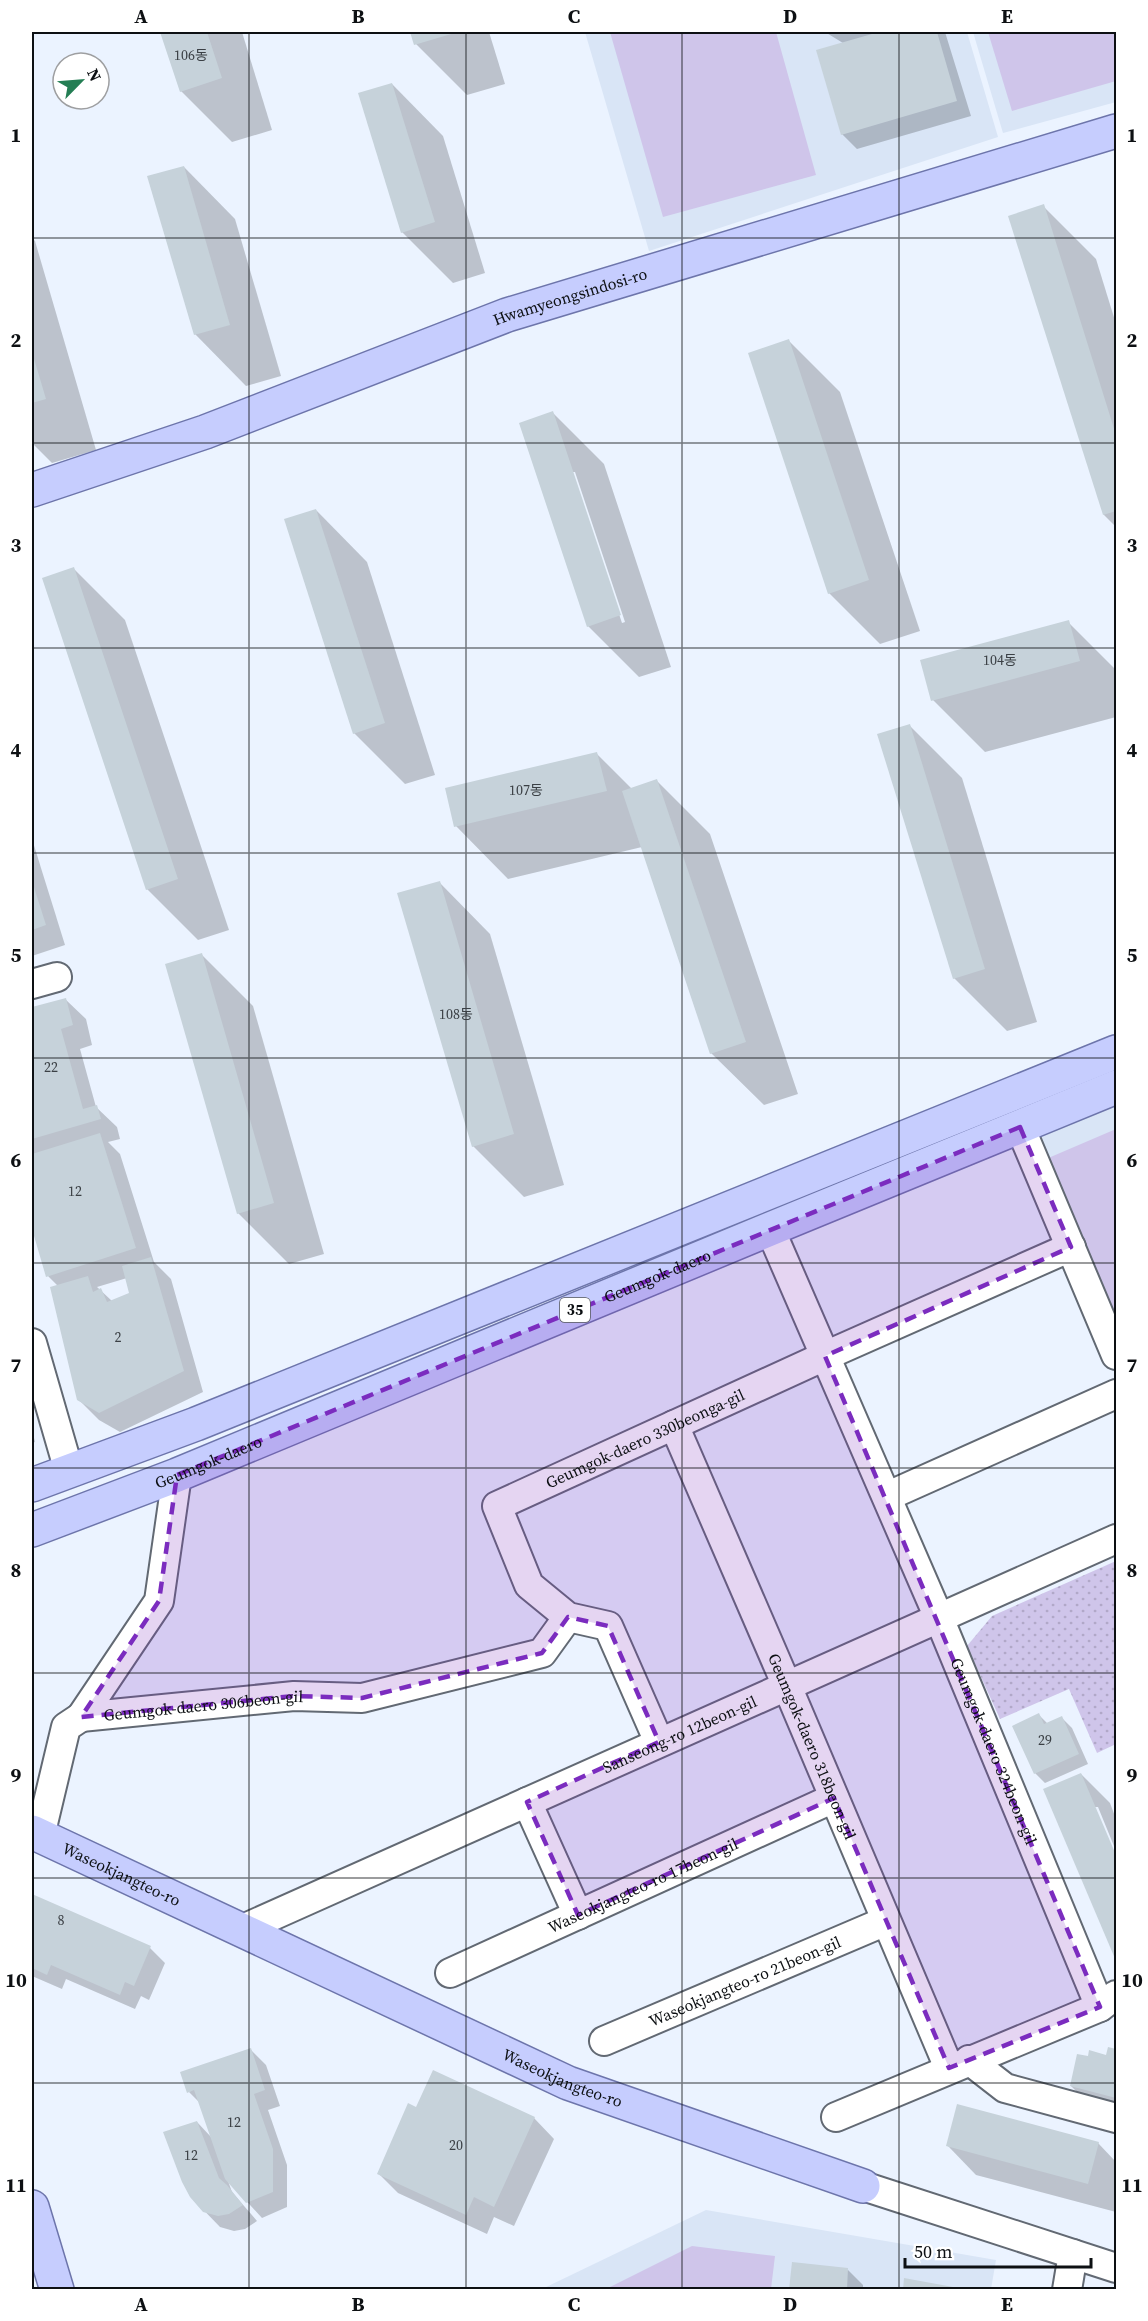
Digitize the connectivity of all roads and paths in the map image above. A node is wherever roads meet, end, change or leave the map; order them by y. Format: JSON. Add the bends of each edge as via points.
{"nodes":[{"id":1,"x":1116,"y":131,"type":"edge"},
{"id":2,"x":32,"y":490,"type":"edge"},
{"id":3,"x":1116,"y":1052,"type":"edge"},
{"id":4,"x":1116,"y":1087,"type":"edge"},
{"id":5,"x":1020,"y":1127,"type":"junction"},
{"id":6,"x":770,"y":1228,"type":"junction"},
{"id":7,"x":1071,"y":1247,"type":"junction"},
{"id":8,"x":32,"y":1343,"type":"edge"},
{"id":9,"x":1116,"y":1355,"type":"edge"},
{"id":10,"x":825,"y":1356,"type":"junction"},
{"id":11,"x":1116,"y":1394,"type":"edge"},
{"id":12,"x":674,"y":1425,"type":"junction"},
{"id":13,"x":69,"y":1471,"type":"junction"},
{"id":14,"x":177,"y":1475,"type":"junction"},
{"id":15,"x":32,"y":1485,"type":"edge"},
{"id":16,"x":888,"y":1496,"type":"junction"},
{"id":17,"x":32,"y":1530,"type":"edge"},
{"id":18,"x":1116,"y":1539,"type":"edge"},
{"id":19,"x":568,"y":1617,"type":"junction"},
{"id":20,"x":939,"y":1618,"type":"junction"},
{"id":21,"x":788,"y":1686,"type":"junction"},
{"id":22,"x":81,"y":1717,"type":"junction"},
{"id":23,"x":659,"y":1743,"type":"junction"},
{"id":24,"x":834,"y":1798,"type":"junction"},
{"id":25,"x":527,"y":1802,"type":"junction"},
{"id":26,"x":36,"y":1834,"type":"edge"},
{"id":27,"x":578,"y":1915,"type":"junction"},
{"id":28,"x":886,"y":1921,"type":"junction"},
{"id":29,"x":243,"y":1929,"type":"junction"},
{"id":30,"x":450,"y":1973,"type":"dead end"},
{"id":31,"x":1111,"y":2003,"type":"edge"},
{"id":32,"x":604,"y":2042,"type":"dead end"},
{"id":33,"x":959,"y":2064,"type":"junction"},
{"id":34,"x":836,"y":2117,"type":"dead end"},
{"id":35,"x":1116,"y":2118,"type":"edge"},
{"id":36,"x":863,"y":2186,"type":"joint"},
{"id":37,"x":32,"y":2207,"type":"edge"},
{"id":38,"x":1073,"y":2254,"type":"junction"},
{"id":39,"x":1116,"y":2268,"type":"edge"},
{"id":40,"x":57,"y":2289,"type":"edge"},
{"id":41,"x":1068,"y":2289,"type":"edge"}],
"edges":[{"from":1,"to":2,"type":"main road","name":"Hwamyeongsindosi-ro","via":[[507,315],[205,432]]},
{"from":3,"to":13,"type":"main road","name":"Geumgok-daero","number":"35","via":[[207,1420]]},
{"from":4,"to":5,"type":"main road","name":"Geumgok-daero","number":"35"},
{"from":5,"to":6,"type":"main road","name":"Geumgok-daero","number":"35"},
{"from":5,"to":7,"type":"street"},
{"from":6,"to":10,"type":"street","name":"Geumgok-daero 324beon-gil"},
{"from":6,"to":14,"type":"main road","name":"Geumgok-daero","number":"35"},
{"from":7,"to":9,"type":"street"},
{"from":7,"to":10,"type":"street","name":"Geumgok-daero 330beonga-gil"},
{"from":8,"to":13,"type":"street"},
{"from":10,"to":12,"type":"street","name":"Geumgok-daero 330beonga-gil"},
{"from":10,"to":16,"type":"street","name":"Geumgok-daero 324beon-gil"},
{"from":11,"to":16,"type":"street"},
{"from":12,"to":19,"type":"street","name":"Geumgok-daero 330beonga-gil","via":[[497,1506],[530,1585]]},
{"from":12,"to":21,"type":"street","name":"Geumgok-daero 318beon-gil"},
{"from":13,"to":15,"type":"main road","name":"Geumgok-daero","number":"35"},
{"from":14,"to":17,"type":"main road","name":"Geumgok-daero","number":"35"},
{"from":14,"to":22,"type":"street","name":"Geumgok-daero 306beon-gil","via":[[159,1601]]},
{"from":16,"to":20,"type":"street","name":"Geumgok-daero 324beon-gil"},
{"from":18,"to":20,"type":"street","name":"Sanseong-ro 12beon-gil"},
{"from":19,"to":22,"type":"street","name":"Geumgok-daero 306beon-gil","via":[[542,1653],[362,1698],[294,1696]]},
{"from":19,"to":23,"type":"street","name":"Geumgok-daero 330beonga-gil","via":[[608,1626]]},
{"from":20,"to":21,"type":"street","name":"Sanseong-ro 12beon-gil"},
{"from":20,"to":31,"type":"street","name":"Geumgok-daero 324beon-gil"},
{"from":21,"to":23,"type":"street","name":"Sanseong-ro 12beon-gil"},
{"from":21,"to":24,"type":"street","name":"Geumgok-daero 318beon-gil"},
{"from":22,"to":26,"type":"street","via":[[66,1727]]},
{"from":23,"to":25,"type":"street","name":"Sanseong-ro 12beon-gil"},
{"from":24,"to":27,"type":"street","name":"Waseokjangteo-ro 17beon-gil"},
{"from":24,"to":28,"type":"street","name":"Geumgok-daero 318beon-gil"},
{"from":25,"to":27,"type":"street"},
{"from":25,"to":29,"type":"street","name":"Sanseong-ro 12beon-gil"},
{"from":26,"to":29,"type":"main road","name":"Waseokjangteo-ro"},
{"from":27,"to":30,"type":"street","name":"Waseokjangteo-ro 17beon-gil"},
{"from":28,"to":32,"type":"street","name":"Waseokjangteo-ro 21beon-gil"},
{"from":28,"to":33,"type":"street","name":"Geumgok-daero 318beon-gil"},
{"from":29,"to":36,"type":"main road","name":"Waseokjangteo-ro","via":[[568,2083]]},
{"from":31,"to":33,"type":"street"},
{"from":33,"to":34,"type":"street"},
{"from":33,"to":35,"type":"street","via":[[1005,2088]]},
{"from":36,"to":38,"type":"street","name":"Waseokjangteo-ro"},
{"from":37,"to":40,"type":"main road"},
{"from":38,"to":39,"type":"street","name":"Waseokjangteo-ro"},
{"from":38,"to":41,"type":"street"}]}
